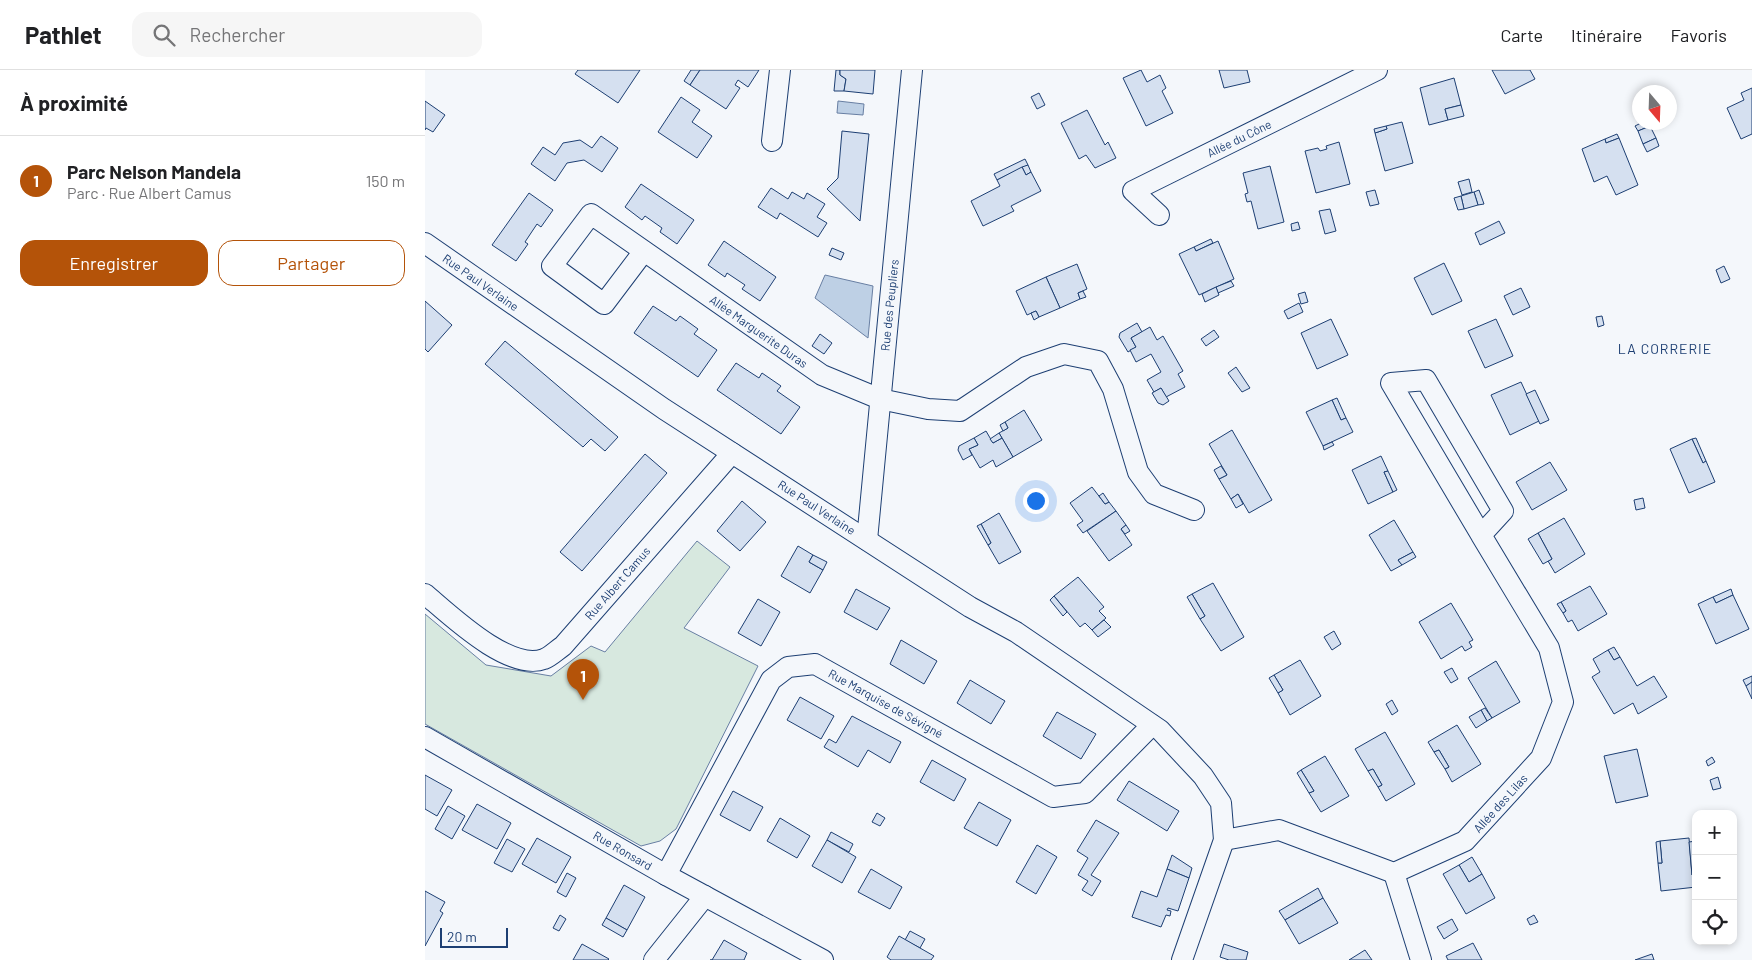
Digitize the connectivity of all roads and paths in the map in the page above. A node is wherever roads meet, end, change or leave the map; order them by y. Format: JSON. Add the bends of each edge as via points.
{"nodes":[{"id":1,"x":780,"y":70,"type":"edge"},
{"id":2,"x":912,"y":70,"type":"edge"},
{"id":3,"x":1377,"y":70,"type":"edge"},
{"id":4,"x":772,"y":140,"type":"dead end"},
{"id":5,"x":1159,"y":215,"type":"dead end"},
{"id":6,"x":425,"y":243,"type":"edge"},
{"id":7,"x":644,"y":252,"type":"junction"},
{"id":8,"x":880,"y":399,"type":"junction"},
{"id":9,"x":732,"y":452,"type":"junction"},
{"id":10,"x":1194,"y":510,"type":"dead end"},
{"id":11,"x":1481,"y":535,"type":"junction"},
{"id":12,"x":867,"y":540,"type":"junction"},
{"id":13,"x":425,"y":594,"type":"edge"},
{"id":14,"x":1152,"y":725,"type":"junction"},
{"id":15,"x":425,"y":737,"type":"edge"},
{"id":16,"x":1225,"y":840,"type":"junction"},
{"id":17,"x":1394,"y":873,"type":"junction"},
{"id":18,"x":667,"y":875,"type":"junction"},
{"id":19,"x":705,"y":896,"type":"junction"},
{"id":20,"x":654,"y":960,"type":"edge"},
{"id":21,"x":823,"y":960,"type":"edge"},
{"id":22,"x":1182,"y":960,"type":"edge"},
{"id":23,"x":1421,"y":960,"type":"edge"}],
"edges":[{"from":1,"to":4,"type":"street"},
{"from":2,"to":8,"type":"street","name":"Rue des Peupliers"},
{"from":3,"to":5,"type":"street","name":"Allée du Cône","via":[[1133,191]]},
{"from":6,"to":9,"type":"street","name":"Rue Paul Verlaine","via":[[664,409]]},
{"from":7,"to":7,"type":"street","name":"Allée Marguerite Duras","via":[[591,214],[552,266],[604,304]]},
{"from":7,"to":8,"type":"street","name":"Allée Marguerite Duras","via":[[822,375]]},
{"from":8,"to":10,"type":"street","name":"Allée Marguerite Duras","via":[[929,409],[960,411],[1026,367],[1064,354],[1098,360],[1113,389],[1138,472],[1154,494]]},
{"from":8,"to":12,"type":"street","name":"Rue des Peupliers"},
{"from":9,"to":12,"type":"street","name":"Rue Paul Verlaine"},
{"from":9,"to":13,"type":"street","name":"Rue Albert Camus","via":[[563,646],[543,660],[518,659],[481,640]]},
{"from":11,"to":11,"type":"street","name":"Allée des Lilas","via":[[1503,511],[1426,380],[1391,383]]},
{"from":11,"to":17,"type":"street","name":"Allée des Lilas","via":[[1549,648],[1563,702],[1541,758],[1465,841]]},
{"from":12,"to":14,"type":"street","name":"Rue Paul Verlaine","via":[[970,607],[1016,632]]},
{"from":14,"to":16,"type":"street","name":"Rue Paul Verlaine","via":[[1203,776],[1221,803]]},
{"from":14,"to":18,"type":"street","name":"Rue Marquise de Sévigné","via":[[1085,793],[1053,797],[815,664],[788,667],[771,680]]},
{"from":15,"to":18,"type":"street","name":"Rue Ronsard"},
{"from":16,"to":17,"type":"street","via":[[1279,830]]},
{"from":16,"to":22,"type":"street"},
{"from":17,"to":23,"type":"street"},
{"from":18,"to":19,"type":"street","name":"Rue Ronsard"},
{"from":19,"to":20,"type":"street"},
{"from":19,"to":21,"type":"street","name":"Rue Ronsard"}]}
